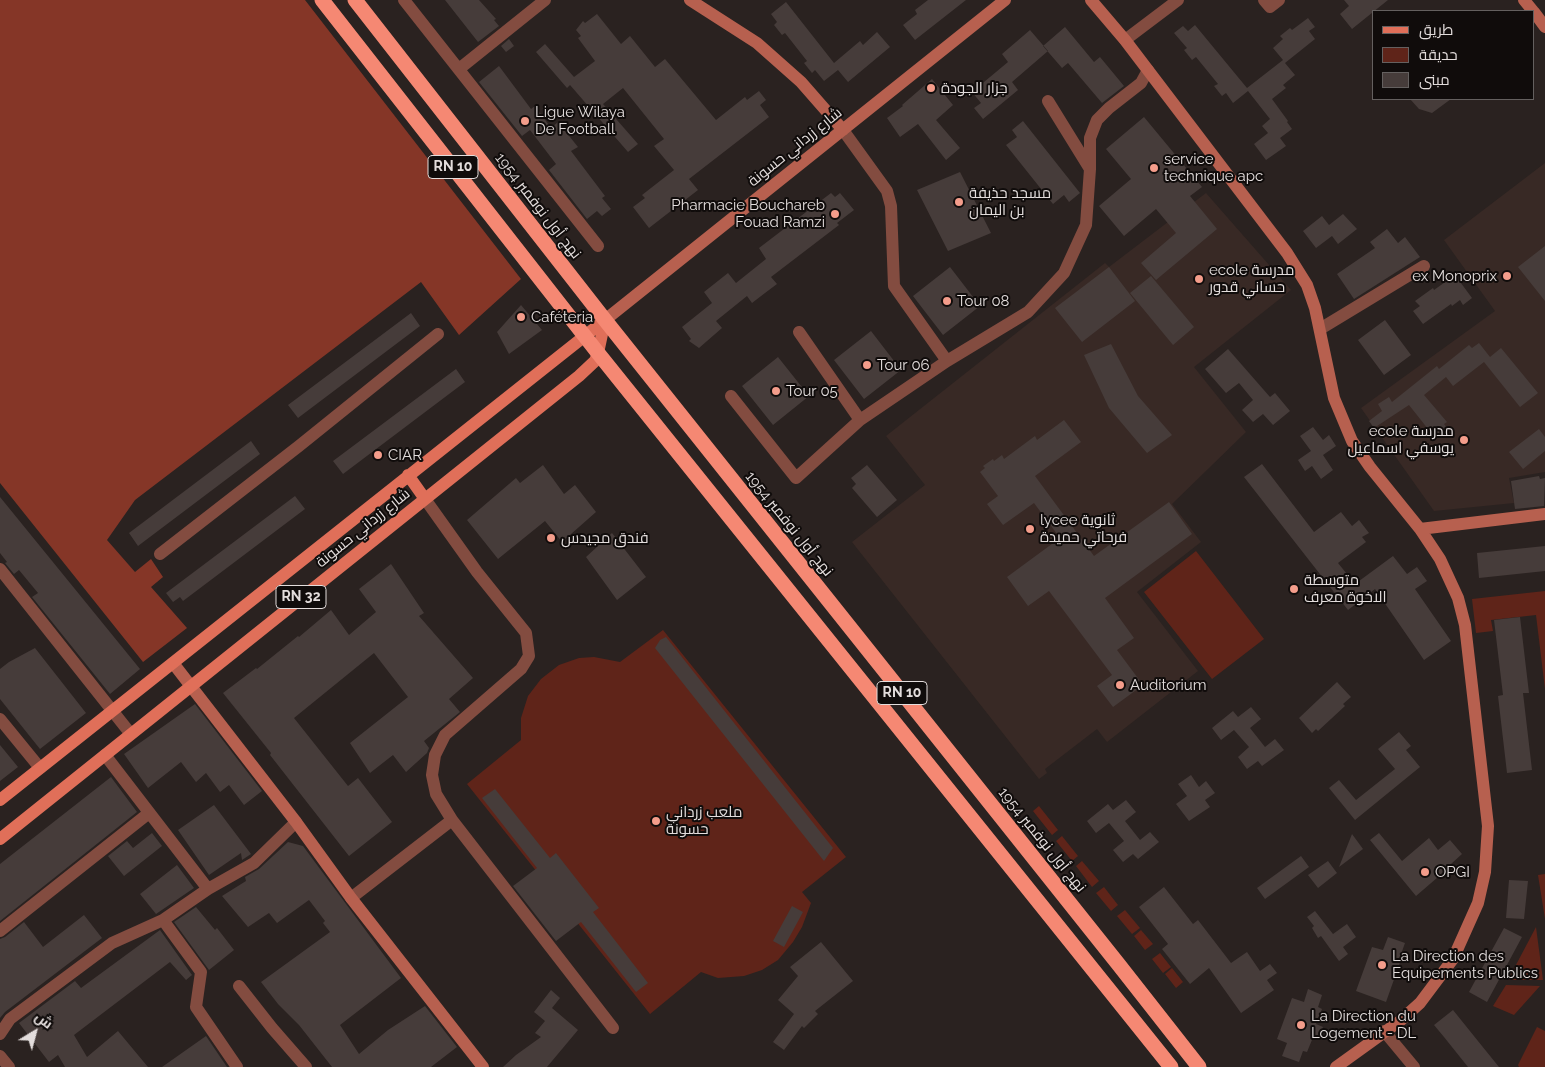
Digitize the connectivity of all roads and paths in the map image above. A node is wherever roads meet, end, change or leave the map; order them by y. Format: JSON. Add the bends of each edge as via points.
{"nodes":[{"id":1,"x":322,"y":0,"type":"edge"},
{"id":2,"x":355,"y":0,"type":"edge"},
{"id":3,"x":404,"y":0,"type":"edge"},
{"id":4,"x":545,"y":0,"type":"edge"},
{"id":5,"x":690,"y":0,"type":"edge"},
{"id":6,"x":1005,"y":0,"type":"edge"},
{"id":7,"x":1091,"y":0,"type":"edge"},
{"id":8,"x":1178,"y":0,"type":"edge"},
{"id":9,"x":1264,"y":0,"type":"edge"},
{"id":10,"x":1279,"y":0,"type":"edge"},
{"id":11,"x":1535,"y":14,"type":"edge"},
{"id":12,"x":1545,"y":27,"type":"edge"},
{"id":13,"x":1125,"y":40,"type":"junction"},
{"id":14,"x":459,"y":69,"type":"junction"},
{"id":15,"x":1148,"y":70,"type":"junction"},
{"id":16,"x":1048,"y":101,"type":"dead end"},
{"id":17,"x":842,"y":130,"type":"junction"},
{"id":18,"x":1090,"y":169,"type":"junction"},
{"id":19,"x":598,"y":246,"type":"dead end"},
{"id":20,"x":1424,"y":266,"type":"dead end"},
{"id":21,"x":605,"y":320,"type":"junction"},
{"id":22,"x":1320,"y":329,"type":"junction"},
{"id":23,"x":798,"y":332,"type":"dead end"},
{"id":24,"x":438,"y":334,"type":"dead end"},
{"id":25,"x":585,"y":335,"type":"junction"},
{"id":26,"x":598,"y":353,"type":"junction"},
{"id":27,"x":947,"y":361,"type":"junction"},
{"id":28,"x":731,"y":396,"type":"dead end"},
{"id":29,"x":860,"y":420,"type":"junction"},
{"id":30,"x":408,"y":475,"type":"junction"},
{"id":31,"x":424,"y":499,"type":"junction"},
{"id":32,"x":1545,"y":514,"type":"edge"},
{"id":33,"x":1420,"y":529,"type":"junction"},
{"id":34,"x":160,"y":554,"type":"dead end"},
{"id":35,"x":0,"y":569,"type":"edge"},
{"id":36,"x":173,"y":663,"type":"junction"},
{"id":37,"x":191,"y":685,"type":"junction"},
{"id":38,"x":112,"y":711,"type":"junction"},
{"id":39,"x":0,"y":719,"type":"edge"},
{"id":40,"x":130,"y":734,"type":"junction"},
{"id":41,"x":105,"y":755,"type":"junction"},
{"id":42,"x":40,"y":768,"type":"junction"},
{"id":43,"x":0,"y":800,"type":"edge"},
{"id":44,"x":149,"y":813,"type":"junction"},
{"id":45,"x":452,"y":820,"type":"junction"},
{"id":46,"x":296,"y":822,"type":"junction"},
{"id":47,"x":0,"y":839,"type":"edge"},
{"id":48,"x":208,"y":889,"type":"junction"},
{"id":49,"x":350,"y":898,"type":"junction"},
{"id":50,"x":163,"y":920,"type":"junction"},
{"id":51,"x":0,"y":931,"type":"edge"},
{"id":52,"x":1119,"y":965,"type":"junction"},
{"id":53,"x":1101,"y":980,"type":"junction"},
{"id":54,"x":239,"y":986,"type":"dead end"},
{"id":55,"x":613,"y":1028,"type":"dead end"},
{"id":56,"x":1384,"y":1031,"type":"junction"},
{"id":57,"x":0,"y":1034,"type":"edge"},
{"id":58,"x":0,"y":1056,"type":"edge"},
{"id":59,"x":9,"y":1067,"type":"edge"},
{"id":60,"x":237,"y":1067,"type":"edge"},
{"id":61,"x":306,"y":1067,"type":"edge"},
{"id":62,"x":483,"y":1067,"type":"edge"},
{"id":63,"x":1171,"y":1067,"type":"edge"},
{"id":64,"x":1199,"y":1067,"type":"edge"},
{"id":65,"x":1336,"y":1067,"type":"edge"},
{"id":66,"x":1414,"y":1067,"type":"edge"}],
"edges":[{"from":1,"to":25,"type":"highway","number":"RN 10"},
{"from":2,"to":21,"type":"highway","name":"نهج أول نوفمبر 1954","number":"RN 10"},
{"from":3,"to":14,"type":"street"},
{"from":4,"to":14,"type":"street"},
{"from":5,"to":17,"type":"street","via":[[757,42],[800,82]]},
{"from":6,"to":17,"type":"street","name":"شارع زرداني حسونة"},
{"from":7,"to":13,"type":"street"},
{"from":8,"to":13,"type":"street"},
{"from":9,"to":10,"type":"street","via":[[1270,7]]},
{"from":11,"to":12,"type":"street"},
{"from":13,"to":15,"type":"street"},
{"from":14,"to":19,"type":"street"},
{"from":15,"to":18,"type":"street","via":[[1141,83],[1098,120],[1090,138]]},
{"from":15,"to":22,"type":"street","via":[[1287,253],[1307,285]]},
{"from":16,"to":18,"type":"street"},
{"from":17,"to":21,"type":"street","name":"شارع زرداني حسونة"},
{"from":17,"to":27,"type":"street","via":[[887,191],[891,206],[894,286]]},
{"from":18,"to":27,"type":"street","via":[[1086,225],[1064,273],[1028,312]]},
{"from":20,"to":22,"type":"street"},
{"from":21,"to":25,"type":"main road","name":"شارع زرداني حسونة","number":"RN 32"},
{"from":21,"to":26,"type":"main road","name":"شارع زرداني حسونة","number":"RN 32"},
{"from":21,"to":52,"type":"highway","name":"نهج أول نوفمبر 1954","number":"RN 10"},
{"from":22,"to":33,"type":"street","via":[[1334,398],[1352,441]]},
{"from":23,"to":29,"type":"street"},
{"from":24,"to":34,"type":"street"},
{"from":25,"to":26,"type":"highway","number":"RN 10"},
{"from":25,"to":30,"type":"main road","name":"شارع زرداني حسونة","number":"RN 32"},
{"from":26,"to":31,"type":"main road","name":"شارع زرداني حسونة","number":"RN 32","via":[[595,361],[580,376]]},
{"from":26,"to":53,"type":"highway","number":"RN 10"},
{"from":27,"to":29,"type":"street"},
{"from":28,"to":29,"type":"street","via":[[796,478]]},
{"from":30,"to":31,"type":"main road"},
{"from":30,"to":36,"type":"main road","name":"شارع زرداني حسونة","number":"RN 32"},
{"from":31,"to":37,"type":"main road","name":"شارع زرداني حسونة","number":"RN 32"},
{"from":31,"to":45,"type":"street","via":[[526,633],[529,656],[521,669],[441,742],[432,775],[436,794]]},
{"from":32,"to":33,"type":"street"},
{"from":33,"to":56,"type":"street","via":[[1450,578],[1465,625],[1488,826],[1487,854],[1478,902],[1454,959],[1420,1003]]},
{"from":35,"to":38,"type":"street"},
{"from":36,"to":37,"type":"street"},
{"from":36,"to":38,"type":"main road","name":"شارع زرداني حسونة","number":"RN 32"},
{"from":37,"to":40,"type":"main road","name":"شارع زرداني حسونة","number":"RN 32"},
{"from":37,"to":46,"type":"street"},
{"from":38,"to":40,"type":"street"},
{"from":38,"to":42,"type":"main road","name":"شارع زرداني حسونة","number":"RN 32"},
{"from":39,"to":42,"type":"street"},
{"from":40,"to":41,"type":"main road","name":"شارع زرداني حسونة","number":"RN 32"},
{"from":41,"to":44,"type":"street"},
{"from":41,"to":47,"type":"main road","name":"شارع زرداني حسونة","number":"RN 32"},
{"from":42,"to":43,"type":"main road","name":"شارع زرداني حسونة","number":"RN 32"},
{"from":44,"to":48,"type":"street"},
{"from":44,"to":51,"type":"street"},
{"from":45,"to":49,"type":"street"},
{"from":45,"to":55,"type":"street"},
{"from":46,"to":48,"type":"street","via":[[254,863]]},
{"from":46,"to":49,"type":"street"},
{"from":48,"to":50,"type":"street"},
{"from":49,"to":62,"type":"street"},
{"from":50,"to":57,"type":"street","via":[[112,943],[10,1019]]},
{"from":50,"to":60,"type":"street","via":[[201,972],[196,1007]]},
{"from":52,"to":53,"type":"highway"},
{"from":52,"to":64,"type":"highway","name":"نهج أول نوفمبر 1954","number":"RN 10"},
{"from":53,"to":63,"type":"highway","number":"RN 10"},
{"from":54,"to":61,"type":"street"},
{"from":56,"to":65,"type":"street"},
{"from":56,"to":66,"type":"street"},
{"from":58,"to":59,"type":"street"}]}
